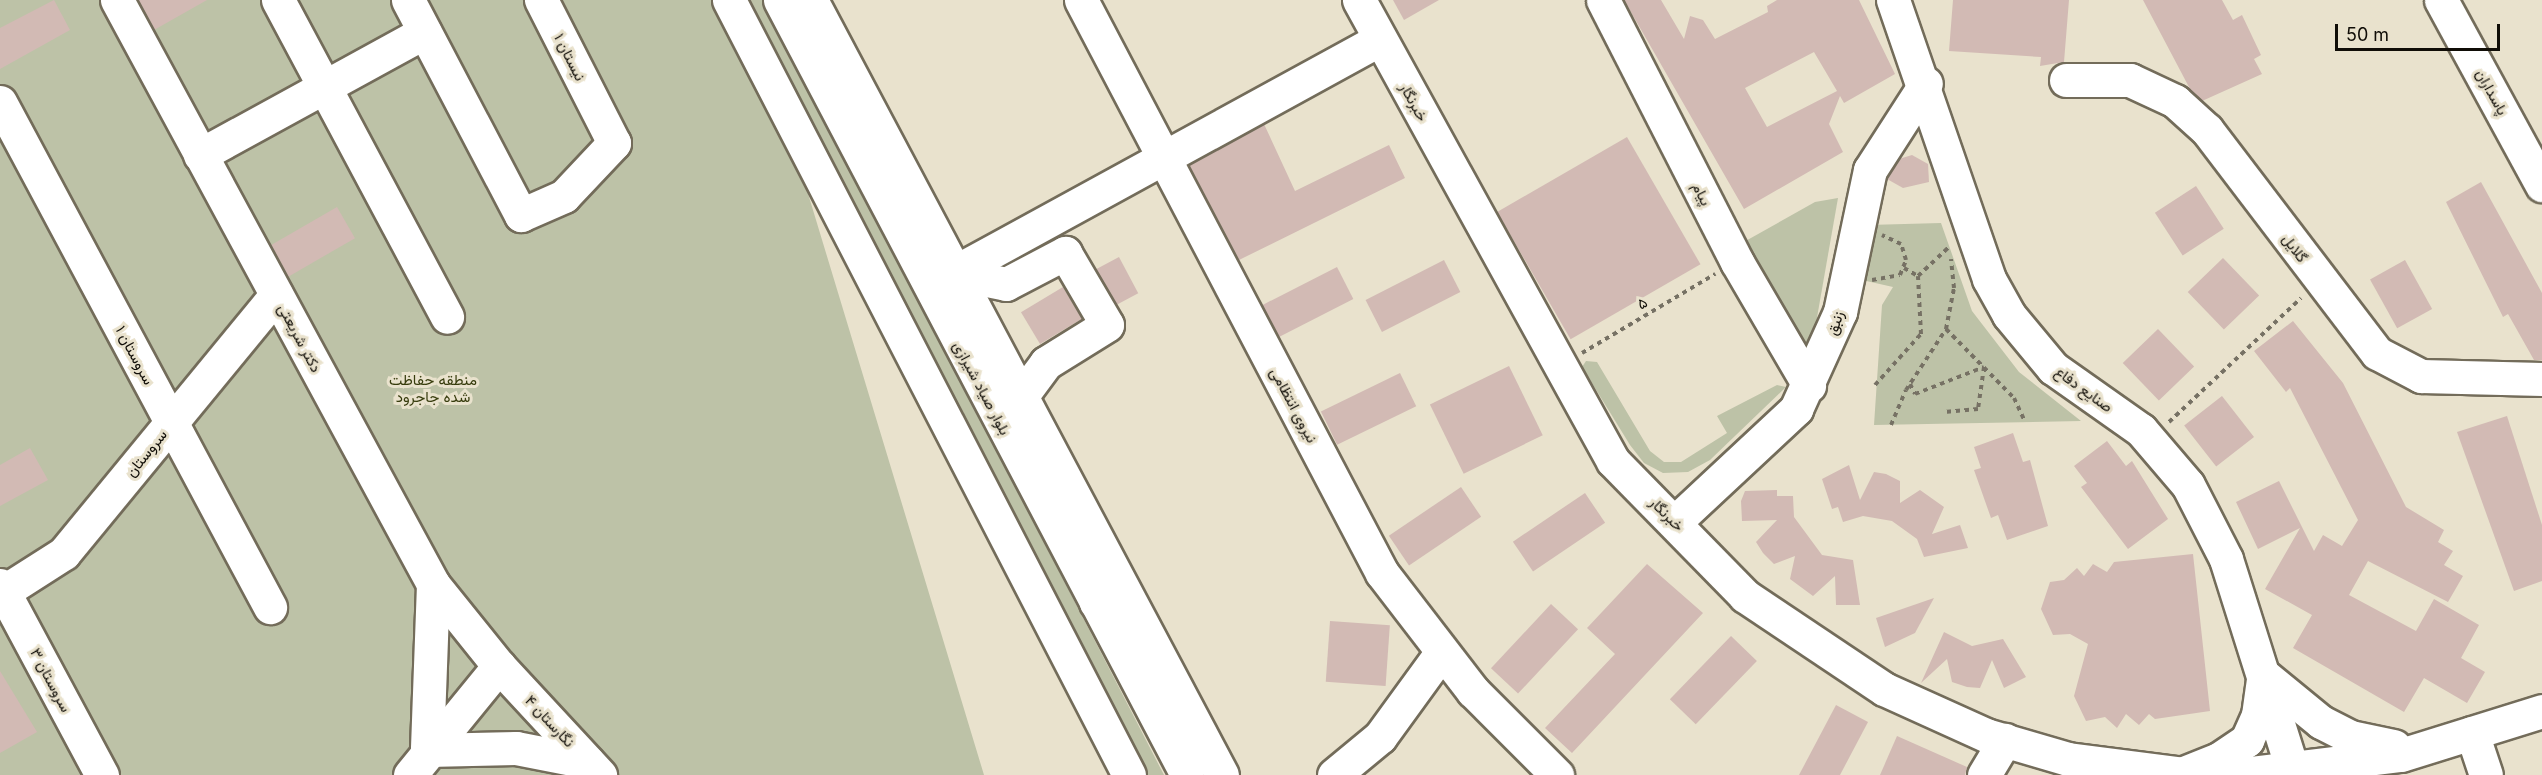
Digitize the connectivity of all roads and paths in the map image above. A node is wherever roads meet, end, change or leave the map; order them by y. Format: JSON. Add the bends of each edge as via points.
{"nodes":[{"id":1,"x":117,"y":0,"type":"edge"},
{"id":2,"x":278,"y":0,"type":"edge"},
{"id":3,"x":408,"y":0,"type":"edge"},
{"id":4,"x":541,"y":0,"type":"edge"},
{"id":5,"x":729,"y":0,"type":"edge"},
{"id":6,"x":780,"y":0,"type":"edge"},
{"id":7,"x":811,"y":0,"type":"edge"},
{"id":8,"x":1081,"y":0,"type":"edge"},
{"id":9,"x":1359,"y":0,"type":"edge"},
{"id":10,"x":1603,"y":0,"type":"edge"},
{"id":11,"x":1893,"y":0,"type":"edge"},
{"id":12,"x":2441,"y":0,"type":"edge"},
{"id":13,"x":425,"y":32,"type":"junction"},
{"id":14,"x":1380,"y":40,"type":"junction"},
{"id":15,"x":2066,"y":81,"type":"dead end"},
{"id":16,"x":1926,"y":83,"type":"junction"},
{"id":17,"x":324,"y":87,"type":"junction"},
{"id":18,"x":0,"y":102,"type":"edge"},
{"id":19,"x":201,"y":155,"type":"junction"},
{"id":20,"x":1164,"y":158,"type":"junction"},
{"id":21,"x":2542,"y":185,"type":"edge"},
{"id":22,"x":1853,"y":243,"type":"junction"},
{"id":23,"x":1960,"y":243,"type":"junction"},
{"id":24,"x":1737,"y":262,"type":"junction"},
{"id":25,"x":1904,"y":268,"type":"junction"},
{"id":26,"x":953,"y":273,"type":"junction"},
{"id":27,"x":1900,"y":275,"type":"dead end"},
{"id":28,"x":1918,"y":276,"type":"junction"},
{"id":29,"x":2320,"y":281,"type":"junction"},
{"id":30,"x":276,"y":295,"type":"junction"},
{"id":31,"x":447,"y":317,"type":"dead end"},
{"id":32,"x":1946,"y":329,"type":"junction"},
{"id":33,"x":1560,"y":366,"type":"junction"},
{"id":34,"x":1984,"y":367,"type":"junction"},
{"id":35,"x":2542,"y":379,"type":"edge"},
{"id":36,"x":1910,"y":384,"type":"junction"},
{"id":37,"x":1809,"y":385,"type":"junction"},
{"id":38,"x":1875,"y":385,"type":"dead end"},
{"id":39,"x":1020,"y":398,"type":"junction"},
{"id":40,"x":1944,"y":412,"type":"dead end"},
{"id":41,"x":2025,"y":422,"type":"dead end"},
{"id":42,"x":171,"y":423,"type":"junction"},
{"id":43,"x":1891,"y":425,"type":"dead end"},
{"id":44,"x":2151,"y":439,"type":"junction"},
{"id":45,"x":1074,"y":500,"type":"junction"},
{"id":46,"x":1675,"y":522,"type":"junction"},
{"id":47,"x":433,"y":584,"type":"junction"},
{"id":48,"x":1,"y":591,"type":"edge"},
{"id":49,"x":1096,"y":603,"type":"junction"},
{"id":50,"x":270,"y":607,"type":"dead end"},
{"id":51,"x":1441,"y":653,"type":"junction"},
{"id":52,"x":499,"y":666,"type":"junction"},
{"id":53,"x":2264,"y":675,"type":"junction"},
{"id":54,"x":2542,"y":711,"type":"edge"},
{"id":55,"x":2472,"y":733,"type":"junction"},
{"id":56,"x":2005,"y":740,"type":"junction"},
{"id":57,"x":2426,"y":747,"type":"junction"},
{"id":58,"x":419,"y":762,"type":"edge"},
{"id":59,"x":594,"y":768,"type":"edge"},
{"id":60,"x":2297,"y":772,"type":"edge"},
{"id":61,"x":2186,"y":774,"type":"edge"},
{"id":62,"x":102,"y":775,"type":"edge"},
{"id":63,"x":1130,"y":775,"type":"edge"},
{"id":64,"x":1187,"y":775,"type":"edge"},
{"id":65,"x":1222,"y":775,"type":"edge"},
{"id":66,"x":1334,"y":775,"type":"edge"},
{"id":67,"x":1557,"y":775,"type":"edge"},
{"id":68,"x":1984,"y":775,"type":"edge"},
{"id":69,"x":2235,"y":775,"type":"edge"},
{"id":70,"x":2401,"y":775,"type":"edge"},
{"id":71,"x":2486,"y":775,"type":"edge"}],
"edges":[{"from":1,"to":19,"type":"main road","name":"دکتر شریعتی"},
{"from":2,"to":17,"type":"main road"},
{"from":3,"to":13,"type":"main road"},
{"from":4,"to":13,"type":"main road","name":"نیستان ۱","via":[[614,143],[564,196],[521,215]]},
{"from":5,"to":63,"type":"main road"},
{"from":6,"to":49,"type":"main road","name":"بلوار صیاد شیرازی"},
{"from":7,"to":26,"type":"main road"},
{"from":8,"to":20,"type":"main road","name":"نیروی انتظامی"},
{"from":9,"to":14,"type":"main road","name":"خبرنگار"},
{"from":10,"to":24,"type":"main road","name":"پیام"},
{"from":11,"to":16,"type":"main road","name":"صنایع دفاع"},
{"from":12,"to":21,"type":"main road","name":"پاسداران"},
{"from":13,"to":17,"type":"main road"},
{"from":14,"to":20,"type":"main road"},
{"from":14,"to":33,"type":"main road","name":"خبرنگار"},
{"from":15,"to":29,"type":"main road","name":"گلایل","via":[[2130,80],[2175,101],[2208,130]]},
{"from":16,"to":22,"type":"main road","name":"زنبق","via":[[1870,170]]},
{"from":16,"to":23,"type":"main road","name":"صنایع دفاع"},
{"from":17,"to":19,"type":"main road"},
{"from":17,"to":31,"type":"main road"},
{"from":18,"to":42,"type":"main road","name":"سروستان ۱"},
{"from":19,"to":30,"type":"main road","name":"دکتر شریعتی"},
{"from":20,"to":26,"type":"main road"},
{"from":20,"to":51,"type":"main road","name":"نیروی انتظامی","via":[[1382,573]]},
{"from":22,"to":25,"type":"path","via":[[1880,235],[1895,239],[1905,252]]},
{"from":22,"to":37,"type":"main road","name":"زنبق","via":[[1840,312]]},
{"from":23,"to":28,"type":"path"},
{"from":23,"to":32,"type":"path"},
{"from":23,"to":44,"type":"main road","name":"صنایع دفاع","via":[[1989,279],[2027,339],[2053,368]]},
{"from":24,"to":33,"type":"path","name":"۵"},
{"from":24,"to":37,"type":"main road","name":"پیام"},
{"from":25,"to":27,"type":"path"},
{"from":25,"to":28,"type":"path"},
{"from":26,"to":39,"type":"main road"},
{"from":26,"to":39,"type":"main road","via":[[1006,284],[1065,253],[1107,325],[1046,363]]},
{"from":28,"to":38,"type":"path","via":[[1921,334]]},
{"from":29,"to":35,"type":"main road","name":"گلایل","via":[[2377,353],[2421,376]]},
{"from":29,"to":44,"type":"path"},
{"from":30,"to":42,"type":"main road","name":"سروستان"},
{"from":30,"to":47,"type":"main road","name":"دکتر شریعتی"},
{"from":32,"to":34,"type":"path"},
{"from":32,"to":36,"type":"path"},
{"from":33,"to":46,"type":"main road","name":"خبرنگار","via":[[1613,461]]},
{"from":34,"to":36,"type":"path","via":[[1915,394]]},
{"from":34,"to":40,"type":"path","via":[[1978,409]]},
{"from":34,"to":41,"type":"path","via":[[2014,399]]},
{"from":36,"to":43,"type":"path"},
{"from":37,"to":46,"type":"main road","name":"زنبق","via":[[1796,409],[1759,449]]},
{"from":39,"to":45,"type":"main road"},
{"from":42,"to":48,"type":"main road","name":"سروستان","via":[[64,553]]},
{"from":42,"to":50,"type":"main road","name":"سروستان ۱"},
{"from":44,"to":53,"type":"main road","name":"صنایع دفاع","via":[[2188,484],[2226,558]]},
{"from":45,"to":49,"type":"main road"},
{"from":45,"to":65,"type":"main road"},
{"from":46,"to":56,"type":"main road","name":"خبرنگار","via":[[1745,596],[1811,644],[1884,688]]},
{"from":47,"to":52,"type":"main road","name":"دکتر شریعتی"},
{"from":47,"to":58,"type":"main road"},
{"from":48,"to":62,"type":"main road","name":"سروستان ۳"},
{"from":49,"to":64,"type":"main road","name":"بلوار صیاد شیرازی"},
{"from":51,"to":66,"type":"main road","via":[[1380,737]]},
{"from":51,"to":67,"type":"main road","name":"نیروی انتظامی"},
{"from":52,"to":58,"type":"main road"},
{"from":52,"to":59,"type":"main road","name":"نگارستان ۴"},
{"from":53,"to":57,"type":"main road","via":[[2297,706],[2350,737],[2377,745]]},
{"from":53,"to":60,"type":"main road","name":"صنایع دفاع"},
{"from":53,"to":61,"type":"main road","via":[[2258,715],[2247,740]]},
{"from":54,"to":55,"type":"main road"},
{"from":55,"to":57,"type":"main road"},
{"from":55,"to":71,"type":"main road"},
{"from":56,"to":61,"type":"main road","name":"خبرنگار","via":[[2068,759]]},
{"from":56,"to":68,"type":"main road"},
{"from":57,"to":60,"type":"main road","via":[[2401,755]]},
{"from":57,"to":70,"type":"main road"},
{"from":58,"to":59,"type":"main road","via":[[516,748]]},
{"from":60,"to":69,"type":"main road"}]}
